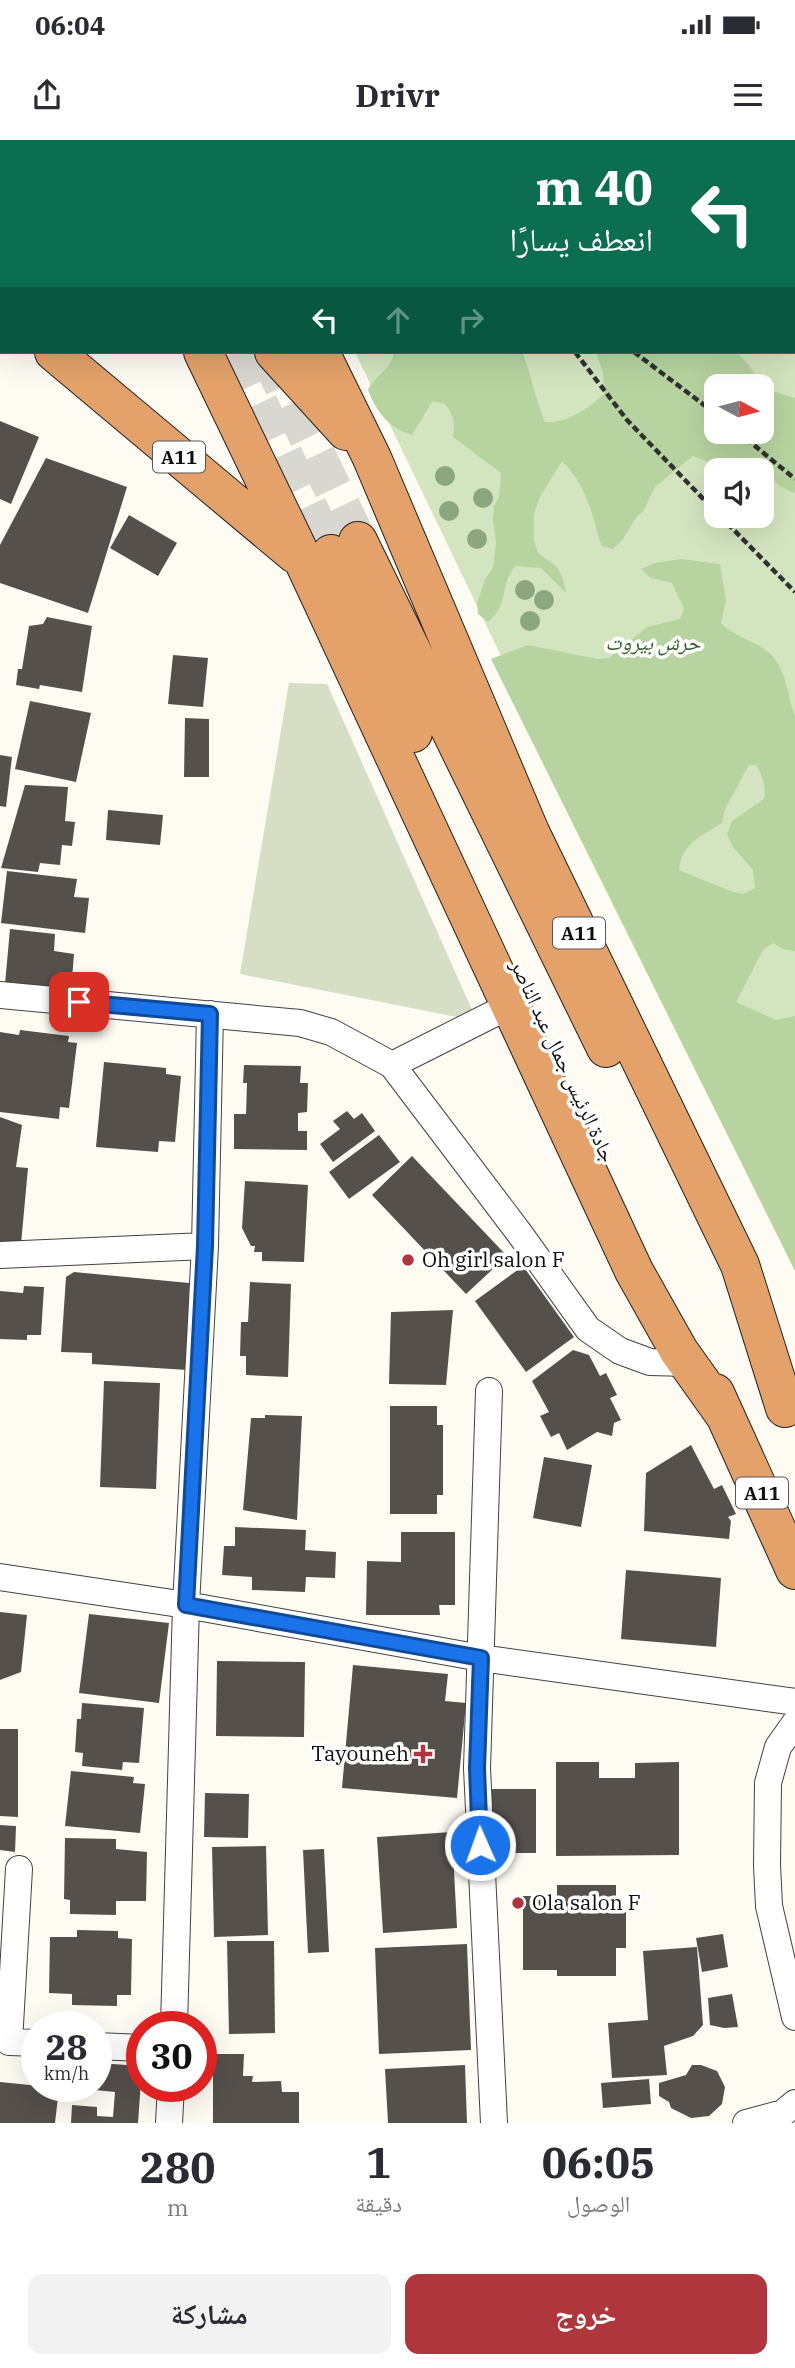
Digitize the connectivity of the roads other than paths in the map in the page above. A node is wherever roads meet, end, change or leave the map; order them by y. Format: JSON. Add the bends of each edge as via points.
{"nodes":[{"id":1,"x":57,"y":354,"type":"edge"},
{"id":2,"x":204,"y":354,"type":"edge"},
{"id":3,"x":277,"y":354,"type":"edge"},
{"id":4,"x":321,"y":354,"type":"edge"},
{"id":5,"x":372,"y":458,"type":"junction"},
{"id":6,"x":331,"y":552,"type":"junction"},
{"id":7,"x":0,"y":995,"type":"edge"},
{"id":8,"x":511,"y":1005,"type":"junction"},
{"id":9,"x":210,"y":1014,"type":"junction"},
{"id":10,"x":392,"y":1065,"type":"junction"},
{"id":11,"x":205,"y":1246,"type":"junction"},
{"id":12,"x":0,"y":1255,"type":"edge"},
{"id":13,"x":687,"y":1363,"type":"junction"},
{"id":14,"x":489,"y":1391,"type":"dead end"},
{"id":15,"x":726,"y":1417,"type":"junction"},
{"id":16,"x":790,"y":1418,"type":"edge"},
{"id":17,"x":795,"y":1570,"type":"edge"},
{"id":18,"x":0,"y":1577,"type":"edge"},
{"id":19,"x":186,"y":1605,"type":"junction"},
{"id":20,"x":481,"y":1658,"type":"junction"},
{"id":21,"x":795,"y":1702,"type":"edge"},
{"id":22,"x":795,"y":1723,"type":"edge"},
{"id":23,"x":19,"y":1869,"type":"dead end"},
{"id":24,"x":174,"y":2011,"type":"edge"},
{"id":25,"x":795,"y":2017,"type":"edge"},
{"id":26,"x":21,"y":2042,"type":"edge"},
{"id":27,"x":170,"y":2102,"type":"edge"},
{"id":28,"x":795,"y":2103,"type":"edge"},
{"id":29,"x":169,"y":2123,"type":"edge"},
{"id":30,"x":494,"y":2123,"type":"edge"},
{"id":31,"x":746,"y":2123,"type":"edge"}],
"edges":[{"from":1,"to":6,"type":"highway","number":"A11"},
{"from":2,"to":6,"type":"highway"},
{"from":3,"to":5,"type":"highway","number":"A11"},
{"from":4,"to":5,"type":"highway"},
{"from":5,"to":16,"type":"highway","number":"A11","via":[[530,832],[740,1265]]},
{"from":6,"to":8,"type":"highway","number":"A11"},
{"from":6,"to":15,"type":"highway","name":"جادة الرئيس جمال عبد الناصر"},
{"from":6,"to":16,"type":"highway","name":"جادة الرئيس جمال عبد الناصر","via":[[559,955]]},
{"from":7,"to":9,"type":"street"},
{"from":8,"to":10,"type":"street"},
{"from":8,"to":13,"type":"highway","number":"A11","via":[[634,1270]]},
{"from":9,"to":10,"type":"street","via":[[300,1023],[331,1032]]},
{"from":9,"to":11,"type":"street"},
{"from":10,"to":13,"type":"street","via":[[588,1329],[620,1351],[650,1362]]},
{"from":11,"to":12,"type":"street"},
{"from":11,"to":19,"type":"street"},
{"from":13,"to":15,"type":"highway","number":"A11"},
{"from":14,"to":20,"type":"street"},
{"from":15,"to":17,"type":"highway","name":"جادة الرئيس جمال عبد الناصر","number":"A11"},
{"from":18,"to":19,"type":"street"},
{"from":19,"to":20,"type":"street"},
{"from":19,"to":24,"type":"street"},
{"from":20,"to":21,"type":"street"},
{"from":20,"to":30,"type":"street","via":[[477,1768]]},
{"from":22,"to":25,"type":"street","via":[[778,1747],[768,1783],[767,1865],[769,1906]]},
{"from":23,"to":26,"type":"street","via":[[9,2042]]},
{"from":27,"to":29,"type":"street"},
{"from":28,"to":31,"type":"street","via":[[783,2113]]}]}
